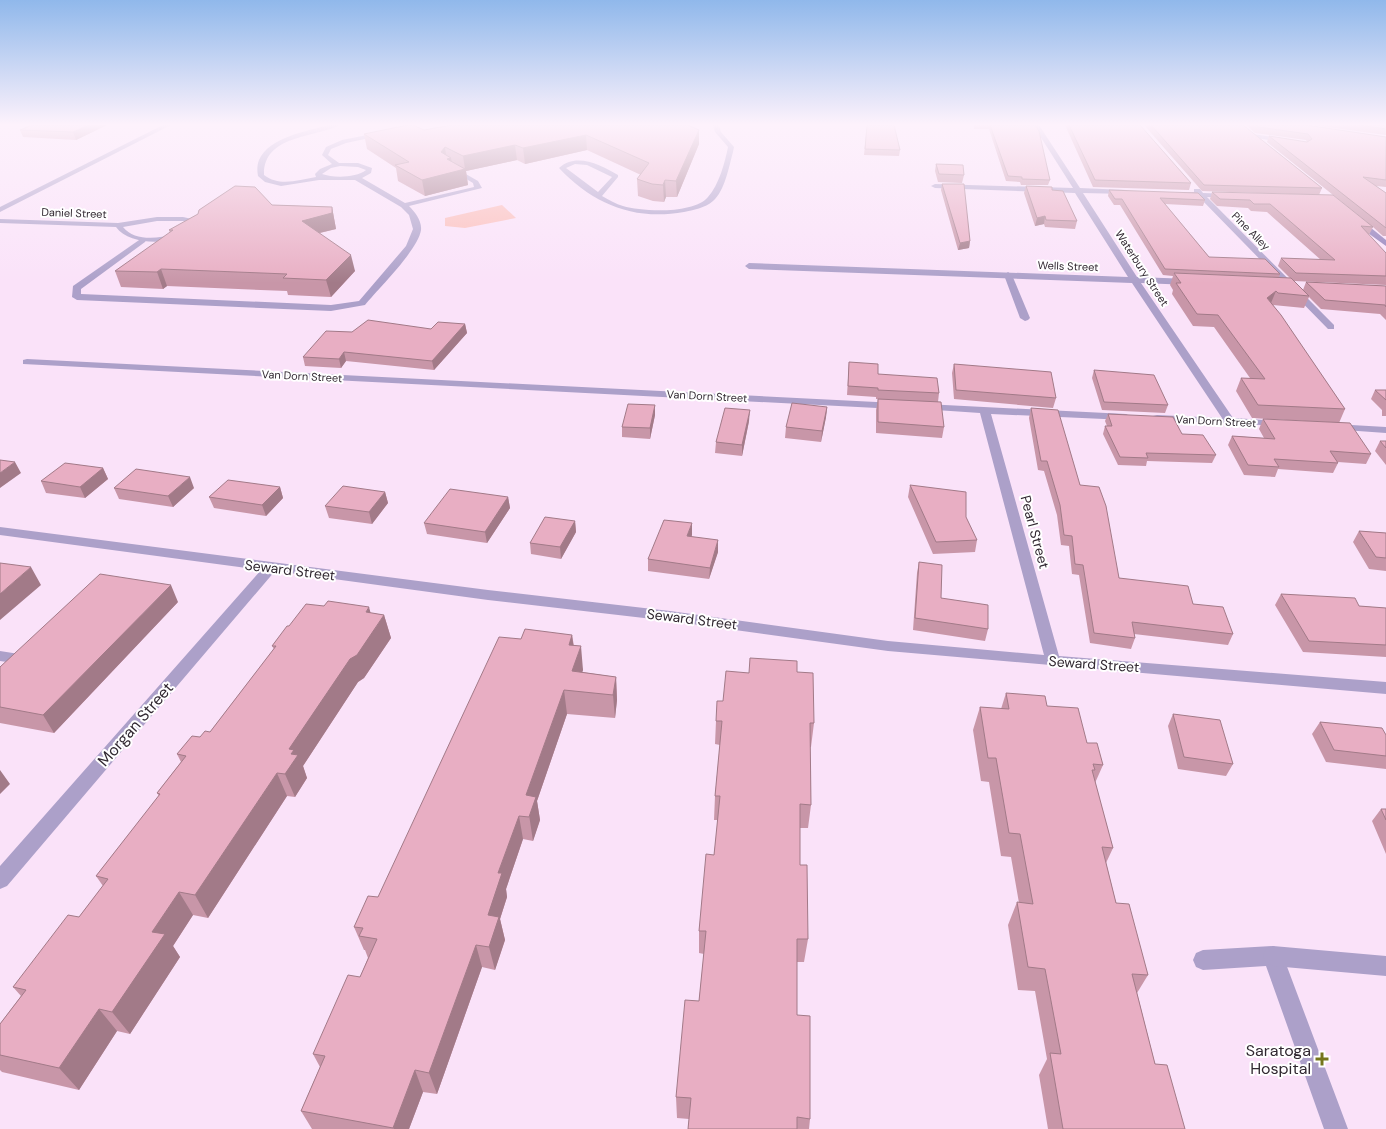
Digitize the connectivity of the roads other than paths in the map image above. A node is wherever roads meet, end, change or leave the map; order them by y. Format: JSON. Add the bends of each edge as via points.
{"nodes":[{"id":1,"x":64,"y":178,"type":"edge"},
{"id":2,"x":264,"y":178,"type":"edge"},
{"id":3,"x":320,"y":178,"type":"joint"},
{"id":4,"x":358,"y":178,"type":"joint"},
{"id":5,"x":468,"y":178,"type":"edge"},
{"id":6,"x":575,"y":178,"type":"edge"},
{"id":7,"x":614,"y":178,"type":"edge"},
{"id":8,"x":720,"y":178,"type":"edge"},
{"id":9,"x":1070,"y":178,"type":"edge"},
{"id":10,"x":935,"y":186,"type":"dead end"},
{"id":11,"x":1193,"y":188,"type":"edge"},
{"id":12,"x":1079,"y":191,"type":"junction"},
{"id":13,"x":1134,"y":193,"type":"edge"},
{"id":14,"x":1172,"y":194,"type":"edge"},
{"id":15,"x":599,"y":195,"type":"junction"},
{"id":16,"x":1200,"y":195,"type":"junction"},
{"id":17,"x":1239,"y":196,"type":"edge"},
{"id":18,"x":404,"y":205,"type":"junction"},
{"id":19,"x":0,"y":210,"type":"edge"},
{"id":20,"x":1351,"y":216,"type":"edge"},
{"id":21,"x":0,"y":221,"type":"edge"},
{"id":22,"x":118,"y":226,"type":"junction"},
{"id":23,"x":142,"y":240,"type":"junction"},
{"id":24,"x":1386,"y":244,"type":"edge"},
{"id":25,"x":749,"y":266,"type":"dead end"},
{"id":26,"x":1008,"y":275,"type":"junction"},
{"id":27,"x":1134,"y":279,"type":"junction"},
{"id":28,"x":1202,"y":282,"type":"edge"},
{"id":29,"x":1281,"y":286,"type":"edge"},
{"id":30,"x":1295,"y":286,"type":"junction"},
{"id":31,"x":1025,"y":318,"type":"dead end"},
{"id":32,"x":1330,"y":327,"type":"dead end"},
{"id":33,"x":27,"y":362,"type":"dead end"},
{"id":34,"x":985,"y":411,"type":"junction"},
{"id":35,"x":1230,"y":422,"type":"junction"},
{"id":36,"x":1289,"y":425,"type":"edge"},
{"id":37,"x":1318,"y":426,"type":"edge"},
{"id":38,"x":1386,"y":430,"type":"edge"},
{"id":39,"x":0,"y":531,"type":"edge"},
{"id":40,"x":271,"y":567,"type":"junction"},
{"id":41,"x":28,"y":645,"type":"edge"},
{"id":42,"x":7,"y":657,"type":"edge"},
{"id":43,"x":1053,"y":662,"type":"junction"},
{"id":44,"x":0,"y":671,"type":"edge"},
{"id":45,"x":1386,"y":688,"type":"edge"},
{"id":46,"x":0,"y":880,"type":"edge"},
{"id":47,"x":1273,"y":956,"type":"junction"},
{"id":48,"x":1202,"y":960,"type":"dead end"},
{"id":49,"x":1386,"y":966,"type":"edge"},
{"id":50,"x":1336,"y":1129,"type":"edge"}],
"edges":[{"from":1,"to":19,"type":"street"},
{"from":2,"to":3,"type":"street","via":[[271,182],[298,184]]},
{"from":3,"to":4,"type":"street"},
{"from":4,"to":18,"type":"street"},
{"from":5,"to":18,"type":"street","via":[[476,182],[478,188]]},
{"from":6,"to":15,"type":"street"},
{"from":7,"to":15,"type":"street"},
{"from":8,"to":15,"type":"street","via":[[711,199],[697,207],[676,211],[619,207]]},
{"from":9,"to":12,"type":"street","name":"Waterbury Street"},
{"from":10,"to":12,"type":"street"},
{"from":11,"to":16,"type":"street","name":"Pine Alley"},
{"from":12,"to":13,"type":"street"},
{"from":12,"to":27,"type":"street","name":"Waterbury Street"},
{"from":14,"to":16,"type":"street"},
{"from":16,"to":17,"type":"street"},
{"from":16,"to":30,"type":"street","name":"Pine Alley"},
{"from":18,"to":23,"type":"street","via":[[413,214],[417,229],[410,247],[362,303],[331,308],[77,297],[76,288]]},
{"from":20,"to":24,"type":"main road"},
{"from":21,"to":22,"type":"street","name":"Daniel Street"},
{"from":22,"to":23,"type":"street","name":"Daniel Street","via":[[126,235]]},
{"from":22,"to":23,"type":"street","name":"Daniel Street","via":[[157,219],[183,219],[198,223],[198,228],[185,234]]},
{"from":25,"to":26,"type":"street","name":"Wells Street"},
{"from":26,"to":27,"type":"street","name":"Wells Street"},
{"from":26,"to":31,"type":"street"},
{"from":27,"to":28,"type":"street","name":"Wells Street"},
{"from":27,"to":35,"type":"street","name":"Waterbury Street"},
{"from":29,"to":30,"type":"street"},
{"from":30,"to":32,"type":"street","name":"Pine Alley"},
{"from":33,"to":34,"type":"street","name":"Van Dorn Street"},
{"from":34,"to":35,"type":"street","name":"Van Dorn Street"},
{"from":34,"to":43,"type":"street","name":"Pearl Street"},
{"from":35,"to":36,"type":"street","name":"Van Dorn Street"},
{"from":37,"to":38,"type":"street"},
{"from":39,"to":40,"type":"street","name":"Seward Street"},
{"from":40,"to":43,"type":"street","name":"Seward Street","via":[[888,646]]},
{"from":40,"to":46,"type":"street","name":"Morgan Street"},
{"from":41,"to":42,"type":"street"},
{"from":42,"to":44,"type":"street"},
{"from":43,"to":45,"type":"street","name":"Seward Street"},
{"from":47,"to":48,"type":"street"},
{"from":47,"to":49,"type":"street"},
{"from":47,"to":50,"type":"street"}]}
